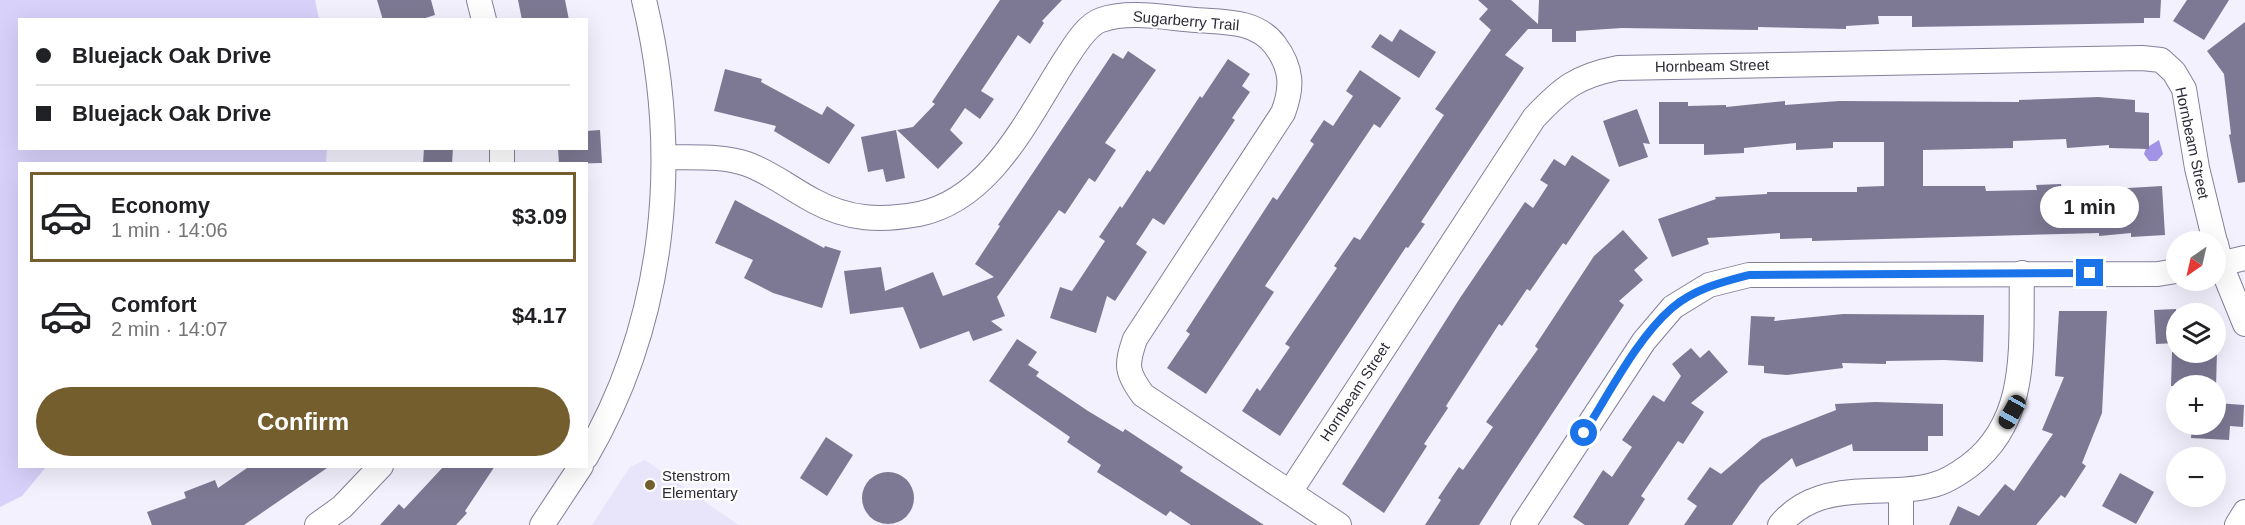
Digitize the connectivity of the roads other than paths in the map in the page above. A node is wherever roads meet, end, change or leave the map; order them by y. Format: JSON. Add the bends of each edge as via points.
{"nodes":[{"id":1,"x":479,"y":0,"type":"edge"},
{"id":2,"x":644,"y":0,"type":"edge"},
{"id":3,"x":484,"y":18,"type":"edge"},
{"id":4,"x":665,"y":157,"type":"junction"},
{"id":5,"x":2212,"y":231,"type":"edge"},
{"id":6,"x":2226,"y":255,"type":"edge"},
{"id":7,"x":2245,"y":258,"type":"edge"},
{"id":8,"x":2166,"y":272,"type":"edge"},
{"id":9,"x":2022,"y":273,"type":"junction"},
{"id":10,"x":2226,"y":276,"type":"edge"},
{"id":11,"x":2245,"y":324,"type":"edge"},
{"id":12,"x":588,"y":454,"type":"edge"},
{"id":13,"x":379,"y":468,"type":"edge"},
{"id":14,"x":580,"y":468,"type":"edge"},
{"id":15,"x":1900,"y":490,"type":"junction"},
{"id":16,"x":1290,"y":492,"type":"junction"},
{"id":17,"x":2245,"y":513,"type":"edge"},
{"id":18,"x":317,"y":525,"type":"edge"},
{"id":19,"x":542,"y":525,"type":"edge"},
{"id":20,"x":1339,"y":525,"type":"edge"},
{"id":21,"x":1523,"y":525,"type":"edge"},
{"id":22,"x":1780,"y":525,"type":"edge"},
{"id":23,"x":1901,"y":525,"type":"edge"},
{"id":24,"x":2236,"y":525,"type":"edge"}],
"edges":[{"from":1,"to":3,"type":"street"},
{"from":2,"to":4,"type":"street","via":[[661,89]]},
{"from":4,"to":12,"type":"street","via":[[655,272],[625,377]]},
{"from":4,"to":16,"type":"street","name":"Sugarberry Trail","via":[[745,163],[845,215],[877,220],[920,214],[949,206],[976,186],[999,161],[1077,42],[1099,20],[1136,16],[1236,22],[1258,29],[1275,45],[1287,67],[1291,92],[1283,113],[1135,339],[1127,361],[1131,379],[1143,395]]},
{"from":5,"to":16,"type":"street","name":"Hornbeam Street","via":[[2184,89],[2161,60],[1618,68],[1588,74],[1556,94],[1534,118]]},
{"from":6,"to":7,"type":"street"},
{"from":8,"to":9,"type":"street"},
{"from":9,"to":15,"type":"street","via":[[2019,377],[2012,412],[1981,457],[1958,474],[1934,485]]},
{"from":9,"to":21,"type":"street","via":[[1749,275],[1709,285],[1672,307],[1644,341]]},
{"from":10,"to":11,"type":"street"},
{"from":13,"to":18,"type":"street","via":[[342,507]]},
{"from":14,"to":19,"type":"street"},
{"from":15,"to":22,"type":"street","via":[[1820,496],[1790,512]]},
{"from":15,"to":23,"type":"street"},
{"from":16,"to":20,"type":"street","name":"Sugarberry Trail"},
{"from":17,"to":24,"type":"street"}]}
